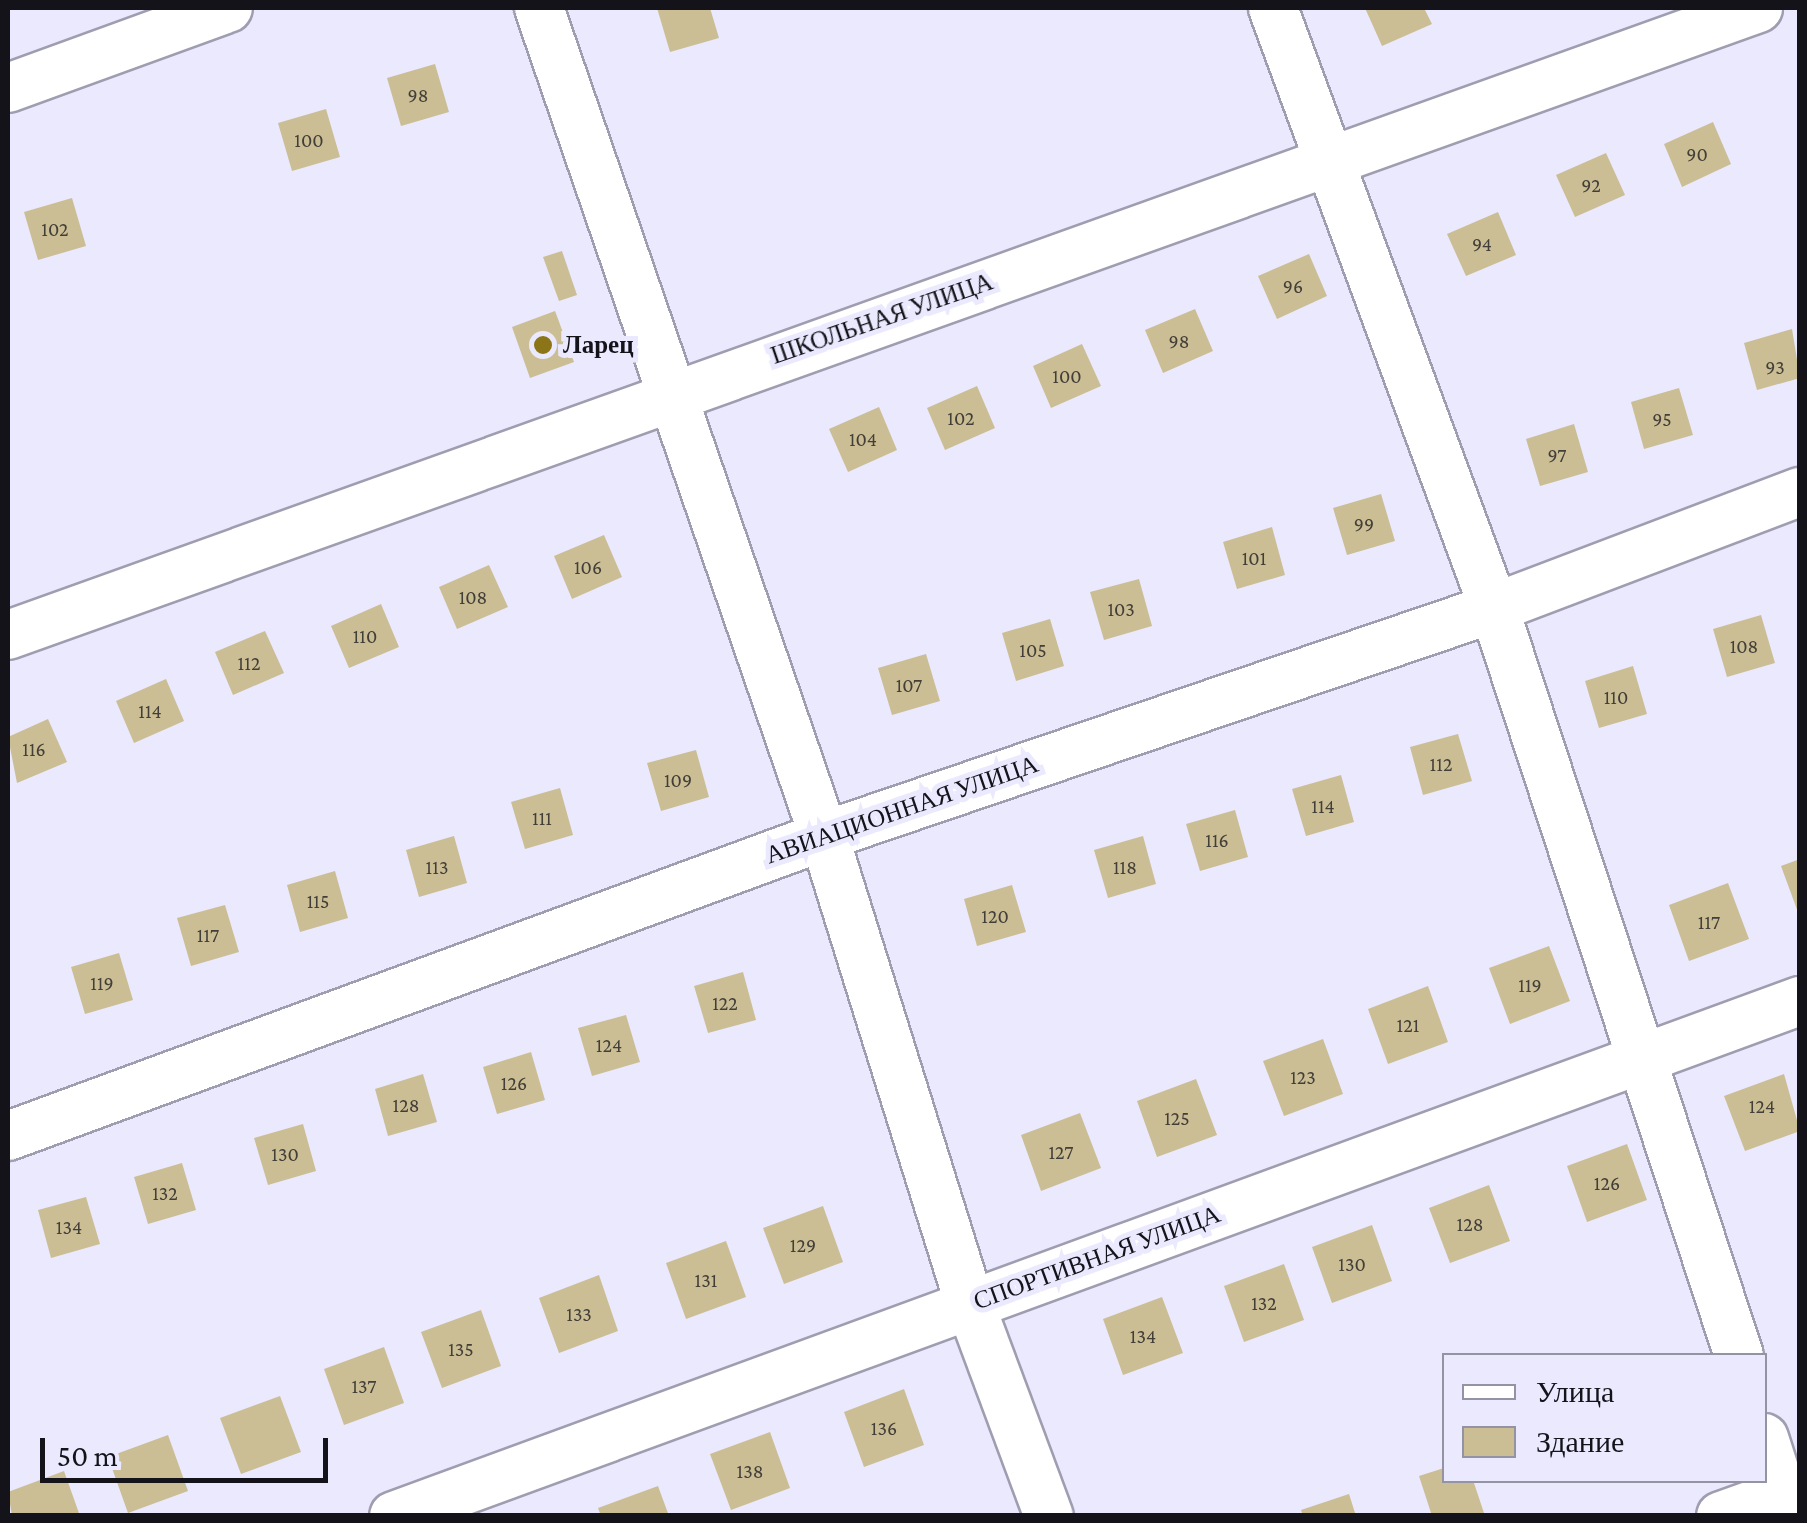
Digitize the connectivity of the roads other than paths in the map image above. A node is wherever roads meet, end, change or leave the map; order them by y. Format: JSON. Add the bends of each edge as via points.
{"nodes":[{"id":1,"x":228,"y":8,"type":"edge"},
{"id":2,"x":539,"y":8,"type":"edge"},
{"id":3,"x":1272,"y":8,"type":"edge"},
{"id":4,"x":1758,"y":8,"type":"edge"},
{"id":5,"x":8,"y":88,"type":"edge"},
{"id":6,"x":1326,"y":164,"type":"junction"},
{"id":7,"x":672,"y":392,"type":"junction"},
{"id":8,"x":1800,"y":492,"type":"edge"},
{"id":9,"x":1494,"y":608,"type":"junction"},
{"id":10,"x":8,"y":635,"type":"edge"},
{"id":11,"x":824,"y":836,"type":"junction"},
{"id":12,"x":1800,"y":1001,"type":"edge"},
{"id":13,"x":1645,"y":1059,"type":"junction"},
{"id":14,"x":8,"y":1136,"type":"edge"},
{"id":15,"x":970,"y":1304,"type":"junction"},
{"id":16,"x":1737,"y":1353,"type":"edge"},
{"id":17,"x":1767,"y":1444,"type":"edge"},
{"id":18,"x":1791,"y":1491,"type":"edge"},
{"id":19,"x":394,"y":1516,"type":"edge"},
{"id":20,"x":1050,"y":1516,"type":"edge"},
{"id":21,"x":1721,"y":1516,"type":"edge"}],
"edges":[{"from":1,"to":5,"type":"street"},
{"from":2,"to":7,"type":"street"},
{"from":3,"to":6,"type":"street"},
{"from":4,"to":6,"type":"street","name":"ШКОЛЬНАЯ УЛИЦА"},
{"from":6,"to":7,"type":"street","name":"ШКОЛЬНАЯ УЛИЦА"},
{"from":6,"to":9,"type":"street"},
{"from":7,"to":10,"type":"street","name":"ШКОЛЬНАЯ УЛИЦА"},
{"from":7,"to":11,"type":"street"},
{"from":8,"to":9,"type":"street","name":"АВИАЦИОННАЯ УЛИЦА"},
{"from":9,"to":11,"type":"street","name":"АВИАЦИОННАЯ УЛИЦА"},
{"from":9,"to":13,"type":"street"},
{"from":11,"to":14,"type":"street","name":"АВИАЦИОННАЯ УЛИЦА"},
{"from":11,"to":15,"type":"street"},
{"from":12,"to":13,"type":"street","name":"СПОРТИВНАЯ УЛИЦА"},
{"from":13,"to":15,"type":"street","name":"СПОРТИВНАЯ УЛИЦА"},
{"from":13,"to":16,"type":"street"},
{"from":15,"to":19,"type":"street","name":"СПОРТИВНАЯ УЛИЦА"},
{"from":15,"to":20,"type":"street"},
{"from":17,"to":18,"type":"street"},
{"from":18,"to":21,"type":"street"}]}
